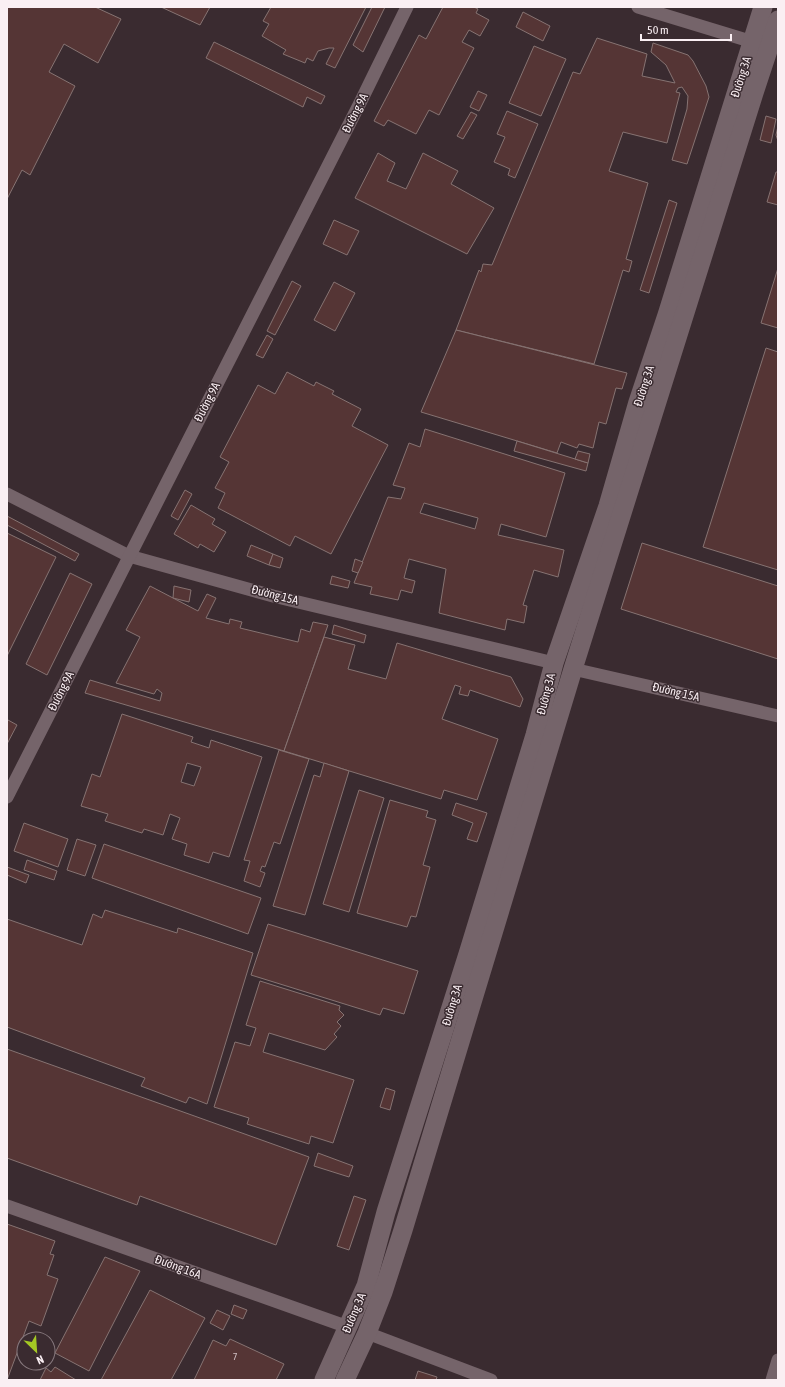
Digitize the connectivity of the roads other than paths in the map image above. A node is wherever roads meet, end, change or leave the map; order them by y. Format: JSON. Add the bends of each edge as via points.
{"nodes":[{"id":1,"x":408,"y":7,"type":"edge"},
{"id":2,"x":638,"y":7,"type":"edge"},
{"id":3,"x":763,"y":7,"type":"edge"},
{"id":4,"x":778,"y":20,"type":"edge"},
{"id":5,"x":767,"y":46,"type":"edge"},
{"id":6,"x":7,"y":494,"type":"edge"},
{"id":7,"x":129,"y":556,"type":"junction"},
{"id":8,"x":554,"y":663,"type":"junction"},
{"id":9,"x":573,"y":669,"type":"junction"},
{"id":10,"x":778,"y":716,"type":"edge"},
{"id":11,"x":7,"y":797,"type":"edge"},
{"id":12,"x":7,"y":1206,"type":"edge"},
{"id":13,"x":348,"y":1327,"type":"junction"},
{"id":14,"x":367,"y":1333,"type":"junction"},
{"id":15,"x":778,"y":1360,"type":"edge"},
{"id":16,"x":324,"y":1380,"type":"edge"},
{"id":17,"x":345,"y":1380,"type":"edge"},
{"id":18,"x":491,"y":1380,"type":"edge"},
{"id":19,"x":772,"y":1380,"type":"edge"}],
"edges":[{"from":1,"to":7,"type":"street","name":"Đường 9A"},
{"from":2,"to":5,"type":"street"},
{"from":3,"to":5,"type":"street","name":"Đường 3A"},
{"from":4,"to":5,"type":"street","name":"Đường 3A"},
{"from":5,"to":8,"type":"street","name":"Đường 3A","via":[[667,315],[638,402],[608,506]]},
{"from":5,"to":9,"type":"street","name":"Đường 3A"},
{"from":6,"to":7,"type":"street","name":"Đường 15A"},
{"from":7,"to":8,"type":"street","name":"Đường 15A","via":[[273,596]]},
{"from":7,"to":11,"type":"street","name":"Đường 9A"},
{"from":8,"to":9,"type":"street"},
{"from":8,"to":13,"type":"street","name":"Đường 3A","via":[[535,734],[386,1212],[366,1286]]},
{"from":9,"to":10,"type":"street","name":"Đường 15A"},
{"from":9,"to":14,"type":"street","name":"Đường 3A","via":[[403,1230]]},
{"from":12,"to":13,"type":"street","name":"Đường 16A"},
{"from":13,"to":14,"type":"street"},
{"from":13,"to":16,"type":"street","name":"Đường 3A"},
{"from":14,"to":17,"type":"street","name":"Đường 3A"},
{"from":14,"to":18,"type":"street"},
{"from":15,"to":19,"type":"street"}]}
